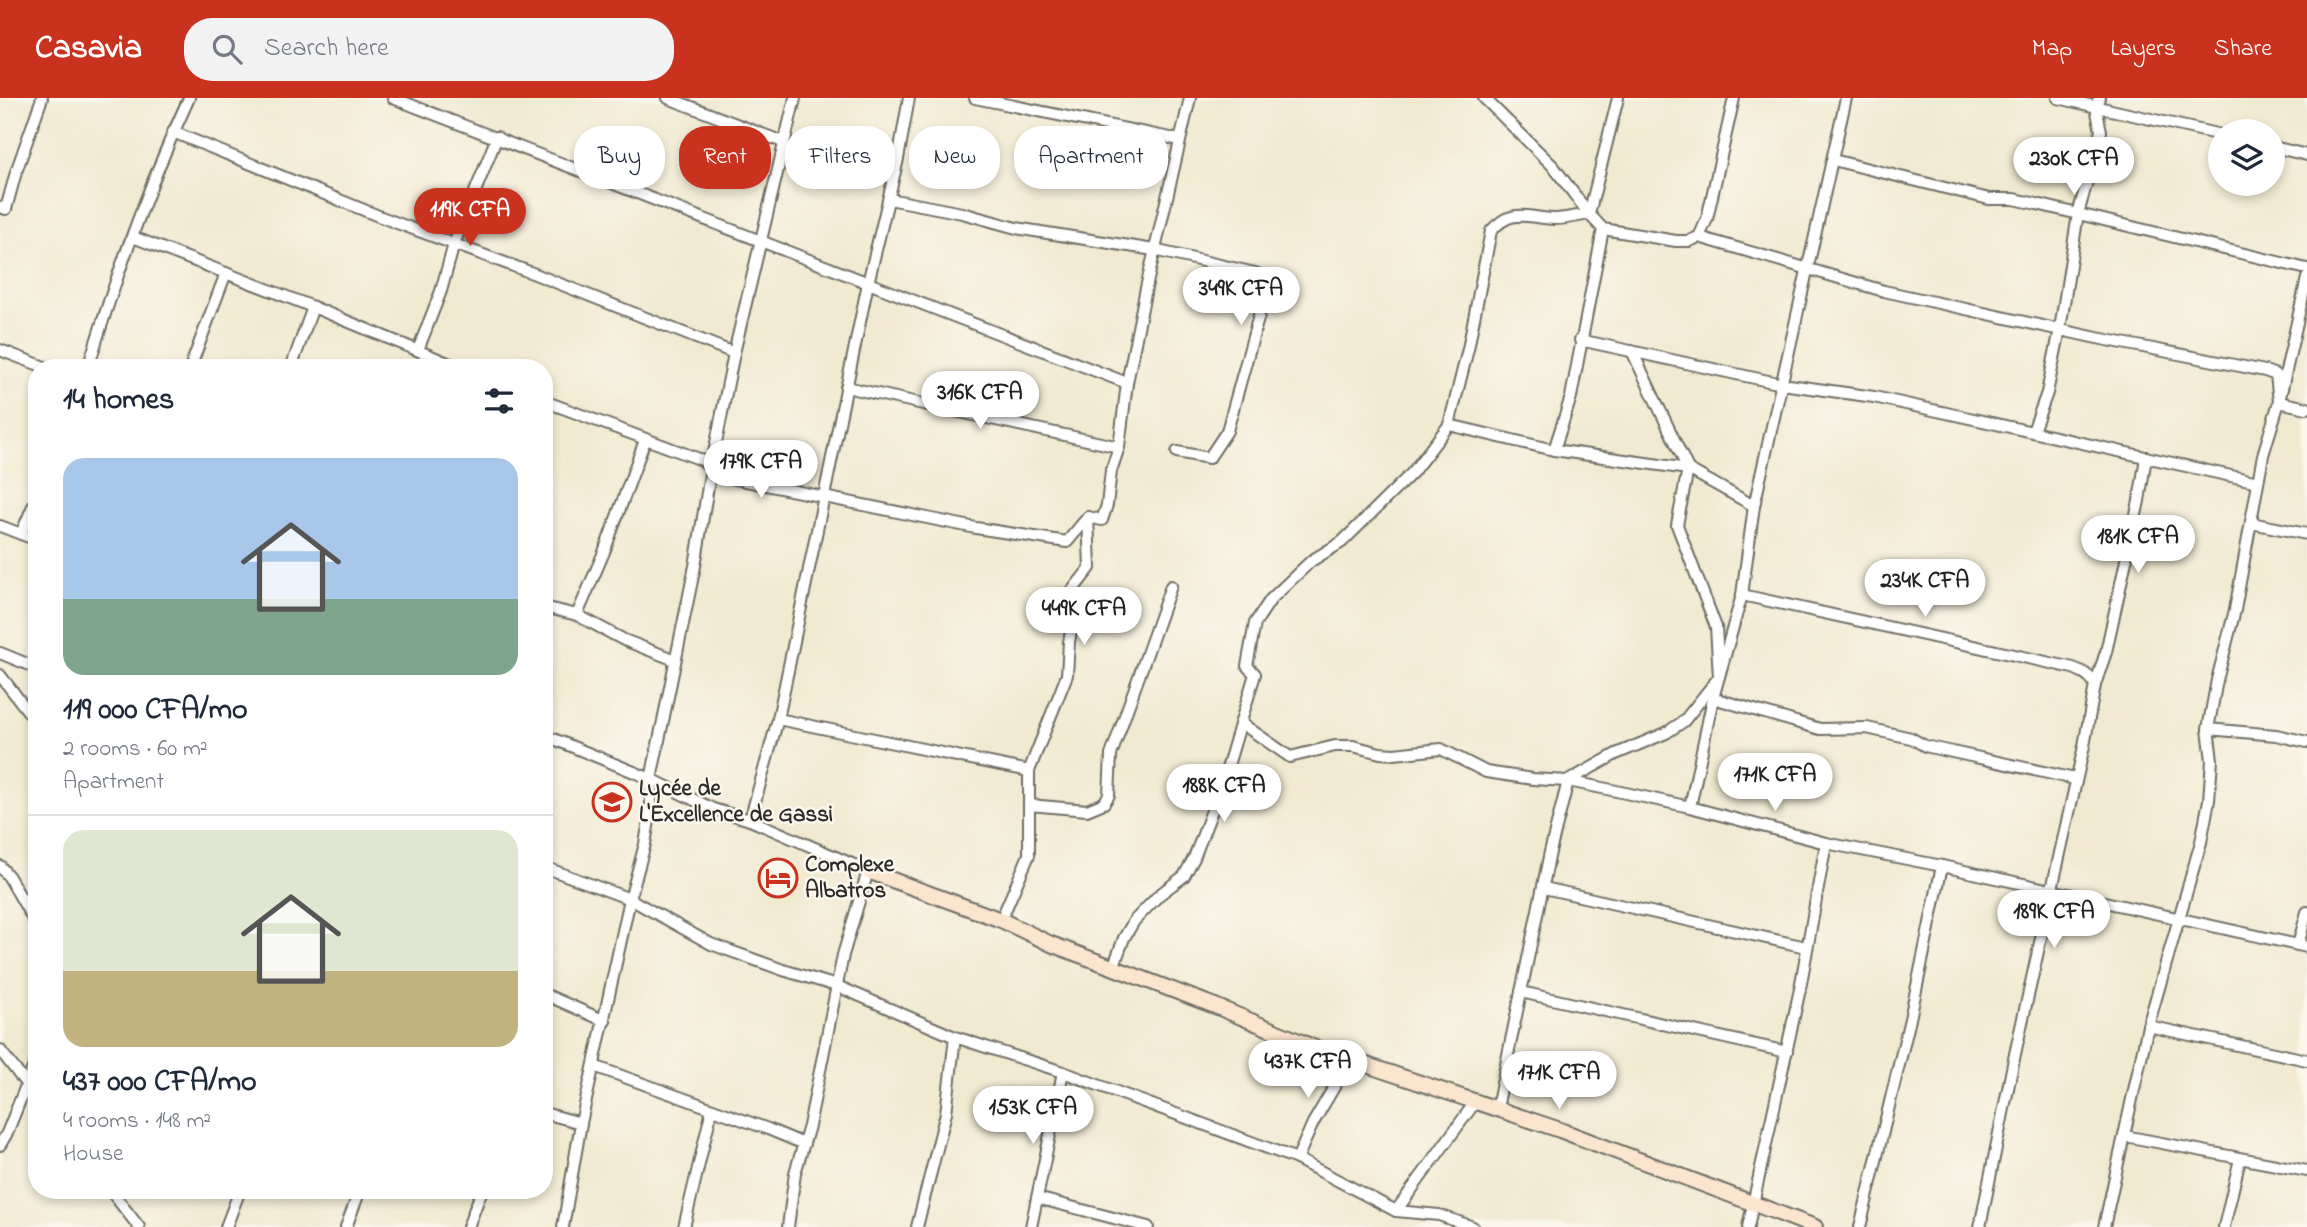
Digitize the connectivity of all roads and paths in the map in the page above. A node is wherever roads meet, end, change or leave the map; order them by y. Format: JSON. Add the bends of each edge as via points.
{"nodes":[{"id":1,"x":41,"y":98,"type":"edge"},
{"id":2,"x":189,"y":98,"type":"edge"},
{"id":3,"x":394,"y":98,"type":"edge"},
{"id":4,"x":668,"y":98,"type":"edge"},
{"id":5,"x":795,"y":98,"type":"edge"},
{"id":6,"x":909,"y":98,"type":"edge"},
{"id":7,"x":975,"y":98,"type":"edge"},
{"id":8,"x":1189,"y":98,"type":"edge"},
{"id":9,"x":1484,"y":98,"type":"edge"},
{"id":10,"x":1618,"y":98,"type":"edge"},
{"id":11,"x":1734,"y":98,"type":"edge"},
{"id":12,"x":1846,"y":98,"type":"edge"},
{"id":13,"x":2059,"y":98,"type":"edge"},
{"id":14,"x":2097,"y":102,"type":"edge"},
{"id":15,"x":173,"y":132,"type":"junction"},
{"id":16,"x":2208,"y":132,"type":"edge"},
{"id":17,"x":497,"y":137,"type":"junction"},
{"id":18,"x":1180,"y":140,"type":"junction"},
{"id":19,"x":783,"y":142,"type":"junction"},
{"id":20,"x":2285,"y":150,"type":"edge"},
{"id":21,"x":2307,"y":155,"type":"edge"},
{"id":22,"x":1833,"y":160,"type":"junction"},
{"id":23,"x":889,"y":199,"type":"junction"},
{"id":24,"x":0,"y":207,"type":"edge"},
{"id":25,"x":1589,"y":214,"type":"junction"},
{"id":26,"x":2078,"y":214,"type":"junction"},
{"id":27,"x":1603,"y":229,"type":"junction"},
{"id":28,"x":133,"y":237,"type":"junction"},
{"id":29,"x":1699,"y":237,"type":"junction"},
{"id":30,"x":761,"y":243,"type":"junction"},
{"id":31,"x":454,"y":244,"type":"junction"},
{"id":32,"x":1154,"y":250,"type":"junction"},
{"id":33,"x":1808,"y":269,"type":"junction"},
{"id":34,"x":2307,"y":269,"type":"edge"},
{"id":35,"x":226,"y":273,"type":"junction"},
{"id":36,"x":2307,"y":278,"type":"edge"},
{"id":37,"x":868,"y":283,"type":"junction"},
{"id":38,"x":313,"y":307,"type":"junction"},
{"id":39,"x":2060,"y":329,"type":"junction"},
{"id":40,"x":1580,"y":340,"type":"junction"},
{"id":41,"x":0,"y":350,"type":"edge"},
{"id":42,"x":418,"y":350,"type":"junction"},
{"id":43,"x":1632,"y":351,"type":"junction"},
{"id":44,"x":734,"y":353,"type":"junction"},
{"id":45,"x":91,"y":359,"type":"edge"},
{"id":46,"x":193,"y":359,"type":"edge"},
{"id":47,"x":294,"y":359,"type":"edge"},
{"id":48,"x":439,"y":359,"type":"edge"},
{"id":49,"x":28,"y":361,"type":"edge"},
{"id":50,"x":1127,"y":383,"type":"junction"},
{"id":51,"x":1782,"y":384,"type":"junction"},
{"id":52,"x":846,"y":387,"type":"junction"},
{"id":53,"x":2279,"y":402,"type":"junction"},
{"id":54,"x":553,"y":404,"type":"edge"},
{"id":55,"x":2307,"y":408,"type":"edge"},
{"id":56,"x":1449,"y":425,"type":"junction"},
{"id":57,"x":2033,"y":431,"type":"junction"},
{"id":58,"x":645,"y":440,"type":"junction"},
{"id":59,"x":1119,"y":447,"type":"junction"},
{"id":60,"x":1554,"y":450,"type":"junction"},
{"id":61,"x":1177,"y":452,"type":"dead end"},
{"id":62,"x":2146,"y":457,"type":"junction"},
{"id":63,"x":711,"y":468,"type":"junction"},
{"id":64,"x":1688,"y":469,"type":"junction"},
{"id":65,"x":2258,"y":482,"type":"junction"},
{"id":66,"x":824,"y":498,"type":"junction"},
{"id":67,"x":1754,"y":506,"type":"junction"},
{"id":68,"x":1088,"y":517,"type":"junction"},
{"id":69,"x":28,"y":518,"type":"edge"},
{"id":70,"x":2251,"y":523,"type":"junction"},
{"id":71,"x":0,"y":526,"type":"edge"},
{"id":72,"x":21,"y":534,"type":"junction"},
{"id":73,"x":2307,"y":534,"type":"edge"},
{"id":74,"x":28,"y":537,"type":"edge"},
{"id":75,"x":1171,"y":586,"type":"dead end"},
{"id":76,"x":1742,"y":595,"type":"junction"},
{"id":77,"x":553,"y":609,"type":"edge"},
{"id":78,"x":577,"y":615,"type":"junction"},
{"id":79,"x":0,"y":653,"type":"edge"},
{"id":80,"x":675,"y":660,"type":"junction"},
{"id":81,"x":28,"y":664,"type":"edge"},
{"id":82,"x":0,"y":675,"type":"edge"},
{"id":83,"x":1719,"y":677,"type":"junction"},
{"id":84,"x":2095,"y":685,"type":"junction"},
{"id":85,"x":1713,"y":698,"type":"junction"},
{"id":86,"x":28,"y":711,"type":"edge"},
{"id":87,"x":778,"y":719,"type":"junction"},
{"id":88,"x":1241,"y":723,"type":"junction"},
{"id":89,"x":2208,"y":729,"type":"junction"},
{"id":90,"x":553,"y":739,"type":"edge"},
{"id":91,"x":2307,"y":742,"type":"edge"},
{"id":92,"x":1030,"y":771,"type":"junction"},
{"id":93,"x":651,"y":779,"type":"junction"},
{"id":94,"x":2075,"y":779,"type":"junction"},
{"id":95,"x":1568,"y":781,"type":"junction"},
{"id":96,"x":1029,"y":805,"type":"junction"},
{"id":97,"x":1690,"y":807,"type":"junction"},
{"id":98,"x":750,"y":820,"type":"junction"},
{"id":99,"x":1826,"y":843,"type":"junction"},
{"id":100,"x":0,"y":866,"type":"edge"},
{"id":101,"x":1942,"y":866,"type":"junction"},
{"id":102,"x":553,"y":870,"type":"edge"},
{"id":103,"x":868,"y":871,"type":"junction"},
{"id":104,"x":1544,"y":888,"type":"junction"},
{"id":105,"x":2051,"y":891,"type":"junction"},
{"id":106,"x":630,"y":899,"type":"junction"},
{"id":107,"x":28,"y":910,"type":"edge"},
{"id":108,"x":2307,"y":912,"type":"edge"},
{"id":109,"x":2180,"y":918,"type":"junction"},
{"id":110,"x":1001,"y":920,"type":"junction"},
{"id":111,"x":2303,"y":946,"type":"edge"},
{"id":112,"x":1806,"y":947,"type":"junction"},
{"id":113,"x":1113,"y":968,"type":"junction"},
{"id":114,"x":838,"y":986,"type":"junction"},
{"id":115,"x":1521,"y":992,"type":"junction"},
{"id":116,"x":553,"y":999,"type":"edge"},
{"id":117,"x":604,"y":1021,"type":"junction"},
{"id":118,"x":2148,"y":1026,"type":"junction"},
{"id":119,"x":955,"y":1037,"type":"junction"},
{"id":120,"x":0,"y":1050,"type":"edge"},
{"id":121,"x":1787,"y":1052,"type":"junction"},
{"id":122,"x":1351,"y":1058,"type":"junction"},
{"id":123,"x":2307,"y":1060,"type":"edge"},
{"id":124,"x":594,"y":1066,"type":"junction"},
{"id":125,"x":1063,"y":1072,"type":"junction"},
{"id":126,"x":28,"y":1080,"type":"edge"},
{"id":127,"x":26,"y":1085,"type":"junction"},
{"id":128,"x":28,"y":1087,"type":"edge"},
{"id":129,"x":1476,"y":1101,"type":"junction"},
{"id":130,"x":1497,"y":1108,"type":"junction"},
{"id":131,"x":712,"y":1109,"type":"junction"},
{"id":132,"x":553,"y":1115,"type":"edge"},
{"id":133,"x":581,"y":1123,"type":"junction"},
{"id":134,"x":2124,"y":1136,"type":"junction"},
{"id":135,"x":804,"y":1144,"type":"junction"},
{"id":136,"x":0,"y":1145,"type":"edge"},
{"id":137,"x":1297,"y":1159,"type":"junction"},
{"id":138,"x":2240,"y":1159,"type":"junction"},
{"id":139,"x":2307,"y":1171,"type":"edge"},
{"id":140,"x":1037,"y":1198,"type":"junction"},
{"id":141,"x":117,"y":1199,"type":"edge"},
{"id":142,"x":237,"y":1199,"type":"edge"},
{"id":143,"x":357,"y":1199,"type":"edge"},
{"id":144,"x":479,"y":1199,"type":"edge"},
{"id":145,"x":1753,"y":1203,"type":"junction"},
{"id":146,"x":1396,"y":1211,"type":"junction"},
{"id":147,"x":139,"y":1227,"type":"edge"},
{"id":148,"x":226,"y":1227,"type":"edge"},
{"id":149,"x":346,"y":1227,"type":"edge"},
{"id":150,"x":468,"y":1227,"type":"edge"},
{"id":151,"x":563,"y":1227,"type":"edge"},
{"id":152,"x":684,"y":1227,"type":"edge"},
{"id":153,"x":788,"y":1227,"type":"edge"},
{"id":154,"x":917,"y":1227,"type":"edge"},
{"id":155,"x":1031,"y":1227,"type":"edge"},
{"id":156,"x":1148,"y":1227,"type":"edge"},
{"id":157,"x":1474,"y":1227,"type":"edge"},
{"id":158,"x":1748,"y":1227,"type":"edge"},
{"id":159,"x":1815,"y":1227,"type":"edge"},
{"id":160,"x":1860,"y":1227,"type":"edge"},
{"id":161,"x":1980,"y":1227,"type":"edge"},
{"id":162,"x":2104,"y":1227,"type":"edge"},
{"id":163,"x":2224,"y":1227,"type":"edge"}],
"edges":[{"from":1,"to":24,"type":"street","via":[[6,209]]},
{"from":2,"to":15,"type":"street"},
{"from":3,"to":17,"type":"street"},
{"from":4,"to":19,"type":"street"},
{"from":5,"to":19,"type":"street"},
{"from":6,"to":23,"type":"street"},
{"from":7,"to":18,"type":"street"},
{"from":8,"to":18,"type":"street"},
{"from":9,"to":25,"type":"street","via":[[1553,166]]},
{"from":10,"to":25,"type":"street"},
{"from":11,"to":29,"type":"street"},
{"from":12,"to":22,"type":"street"},
{"from":13,"to":14,"type":"street"},
{"from":14,"to":16,"type":"street"},
{"from":14,"to":26,"type":"street","via":[[2101,131]]},
{"from":15,"to":28,"type":"street"},
{"from":15,"to":31,"type":"street"},
{"from":17,"to":30,"type":"street"},
{"from":17,"to":31,"type":"street"},
{"from":18,"to":32,"type":"street"},
{"from":19,"to":30,"type":"street"},
{"from":20,"to":21,"type":"street"},
{"from":22,"to":26,"type":"street","via":[[1989,199],[2026,201]]},
{"from":22,"to":33,"type":"street"},
{"from":23,"to":32,"type":"street","via":[[1016,228]]},
{"from":23,"to":37,"type":"street"},
{"from":25,"to":27,"type":"street"},
{"from":25,"to":56,"type":"street","via":[[1502,219],[1492,231]]},
{"from":26,"to":34,"type":"street"},
{"from":26,"to":39,"type":"street"},
{"from":27,"to":29,"type":"street","via":[[1676,241]]},
{"from":27,"to":40,"type":"street"},
{"from":28,"to":35,"type":"street"},
{"from":28,"to":45,"type":"street"},
{"from":29,"to":33,"type":"street"},
{"from":30,"to":37,"type":"street"},
{"from":30,"to":44,"type":"street"},
{"from":31,"to":42,"type":"street"},
{"from":31,"to":44,"type":"street"},
{"from":32,"to":50,"type":"street"},
{"from":32,"to":61,"type":"street","via":[[1269,279],[1227,431],[1209,458]]},
{"from":33,"to":39,"type":"street","via":[[1884,291]]},
{"from":33,"to":51,"type":"street"},
{"from":35,"to":38,"type":"street"},
{"from":35,"to":46,"type":"street"},
{"from":36,"to":53,"type":"street"},
{"from":37,"to":50,"type":"street"},
{"from":37,"to":52,"type":"street"},
{"from":38,"to":42,"type":"street"},
{"from":38,"to":47,"type":"street"},
{"from":39,"to":53,"type":"street","via":[[2265,371],[2276,376]]},
{"from":39,"to":57,"type":"street","via":[[2047,393]]},
{"from":40,"to":43,"type":"street"},
{"from":40,"to":60,"type":"street","via":[[1571,397]]},
{"from":41,"to":49,"type":"street"},
{"from":42,"to":48,"type":"street"},
{"from":43,"to":51,"type":"street"},
{"from":43,"to":64,"type":"street"},
{"from":44,"to":63,"type":"street"},
{"from":50,"to":59,"type":"street"},
{"from":51,"to":57,"type":"street","via":[[1874,397]]},
{"from":51,"to":67,"type":"street"},
{"from":52,"to":59,"type":"street"},
{"from":52,"to":66,"type":"street"},
{"from":53,"to":55,"type":"street"},
{"from":53,"to":65,"type":"street"},
{"from":54,"to":58,"type":"street"},
{"from":56,"to":60,"type":"street"},
{"from":56,"to":88,"type":"street","via":[[1412,473],[1342,542],[1311,561],[1271,599],[1255,623],[1247,666],[1255,674]]},
{"from":57,"to":62,"type":"street"},
{"from":58,"to":63,"type":"street","via":[[702,460]]},
{"from":58,"to":78,"type":"street"},
{"from":59,"to":68,"type":"street","via":[[1102,520]]},
{"from":60,"to":64,"type":"street"},
{"from":62,"to":65,"type":"street"},
{"from":62,"to":84,"type":"street","via":[[2106,652]]},
{"from":63,"to":66,"type":"street","via":[[726,477]]},
{"from":63,"to":80,"type":"street"},
{"from":64,"to":67,"type":"street"},
{"from":64,"to":83,"type":"street","via":[[1677,524],[1716,627]]},
{"from":65,"to":70,"type":"street"},
{"from":66,"to":68,"type":"street","via":[[1067,542]]},
{"from":66,"to":87,"type":"street"},
{"from":67,"to":76,"type":"street"},
{"from":68,"to":92,"type":"street","via":[[1090,568],[1072,591],[1074,617],[1067,675]]},
{"from":69,"to":72,"type":"street"},
{"from":70,"to":73,"type":"street"},
{"from":70,"to":89,"type":"street"},
{"from":71,"to":72,"type":"street"},
{"from":72,"to":74,"type":"street"},
{"from":75,"to":96,"type":"street","via":[[1111,755],[1109,795],[1104,803],[1087,810]]},
{"from":76,"to":83,"type":"street"},
{"from":76,"to":84,"type":"street","via":[[2073,668]]},
{"from":77,"to":78,"type":"street"},
{"from":78,"to":80,"type":"street"},
{"from":79,"to":81,"type":"street"},
{"from":80,"to":93,"type":"street"},
{"from":82,"to":86,"type":"street"},
{"from":83,"to":85,"type":"street"},
{"from":83,"to":95,"type":"street","via":[[1684,721]]},
{"from":84,"to":94,"type":"street"},
{"from":85,"to":94,"type":"street","via":[[1820,729],[1890,732],[1925,746]]},
{"from":85,"to":97,"type":"street"},
{"from":87,"to":92,"type":"street"},
{"from":87,"to":98,"type":"street"},
{"from":88,"to":95,"type":"street","via":[[1290,757],[1335,746],[1394,754],[1441,749],[1486,772]]},
{"from":88,"to":113,"type":"street","via":[[1194,858],[1184,876],[1134,921]]},
{"from":89,"to":91,"type":"street"},
{"from":89,"to":109,"type":"street","via":[[2212,760],[2209,800]]},
{"from":90,"to":93,"type":"street"},
{"from":92,"to":96,"type":"street"},
{"from":93,"to":98,"type":"street","via":[[713,809]]},
{"from":93,"to":106,"type":"street","via":[[646,844]]},
{"from":94,"to":105,"type":"street"},
{"from":95,"to":97,"type":"street"},
{"from":95,"to":104,"type":"street"},
{"from":96,"to":110,"type":"street","via":[[1029,855]]},
{"from":97,"to":99,"type":"street"},
{"from":98,"to":103,"type":"street"},
{"from":99,"to":101,"type":"street"},
{"from":99,"to":112,"type":"street"},
{"from":100,"to":107,"type":"street"},
{"from":101,"to":105,"type":"street"},
{"from":101,"to":160,"type":"street"},
{"from":102,"to":106,"type":"street"},
{"from":103,"to":110,"type":"street"},
{"from":103,"to":114,"type":"street"},
{"from":104,"to":112,"type":"street"},
{"from":104,"to":115,"type":"street"},
{"from":105,"to":109,"type":"street"},
{"from":105,"to":161,"type":"street"},
{"from":106,"to":114,"type":"street","via":[[711,944]]},
{"from":106,"to":117,"type":"street"},
{"from":108,"to":111,"type":"street"},
{"from":109,"to":111,"type":"street"},
{"from":109,"to":118,"type":"street"},
{"from":110,"to":113,"type":"street"},
{"from":112,"to":121,"type":"street"},
{"from":113,"to":122,"type":"street"},
{"from":114,"to":119,"type":"street"},
{"from":114,"to":135,"type":"street"},
{"from":115,"to":121,"type":"street"},
{"from":115,"to":130,"type":"street"},
{"from":116,"to":117,"type":"street"},
{"from":117,"to":124,"type":"street"},
{"from":118,"to":123,"type":"street"},
{"from":118,"to":134,"type":"street"},
{"from":119,"to":125,"type":"street"},
{"from":119,"to":154,"type":"street","via":[[946,1113]]},
{"from":120,"to":127,"type":"street"},
{"from":121,"to":145,"type":"street"},
{"from":122,"to":129,"type":"street"},
{"from":122,"to":137,"type":"street"},
{"from":124,"to":131,"type":"street"},
{"from":124,"to":133,"type":"street"},
{"from":125,"to":137,"type":"street"},
{"from":125,"to":140,"type":"street"},
{"from":126,"to":127,"type":"street"},
{"from":127,"to":128,"type":"street"},
{"from":127,"to":136,"type":"street"},
{"from":129,"to":130,"type":"street"},
{"from":129,"to":146,"type":"street"},
{"from":130,"to":145,"type":"street"},
{"from":131,"to":135,"type":"street"},
{"from":131,"to":152,"type":"street"},
{"from":132,"to":133,"type":"street"},
{"from":133,"to":151,"type":"street"},
{"from":134,"to":138,"type":"street"},
{"from":134,"to":162,"type":"street"},
{"from":135,"to":153,"type":"street"},
{"from":137,"to":146,"type":"street"},
{"from":138,"to":139,"type":"street"},
{"from":138,"to":163,"type":"street"},
{"from":140,"to":155,"type":"street"},
{"from":140,"to":156,"type":"street"},
{"from":141,"to":147,"type":"street"},
{"from":142,"to":148,"type":"street"},
{"from":143,"to":149,"type":"street"},
{"from":144,"to":150,"type":"street"},
{"from":145,"to":158,"type":"street"},
{"from":145,"to":159,"type":"street"},
{"from":146,"to":157,"type":"street","via":[[1438,1215]]}]}
